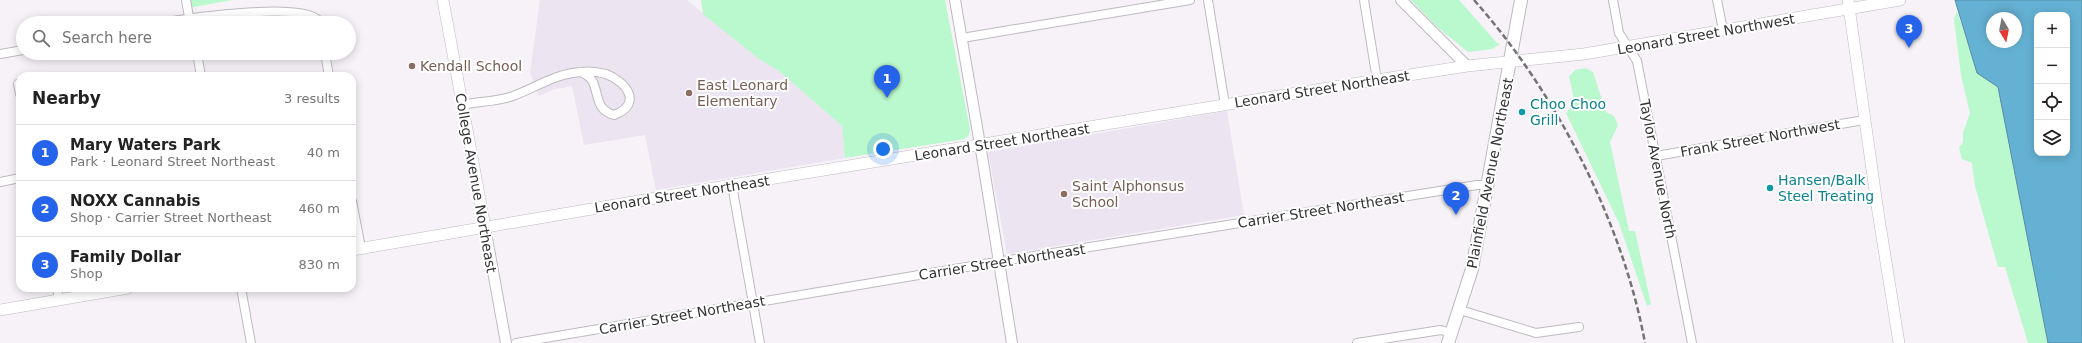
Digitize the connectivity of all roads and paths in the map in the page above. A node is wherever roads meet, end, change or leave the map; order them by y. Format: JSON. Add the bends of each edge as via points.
{"nodes":[{"id":1,"x":186,"y":0,"type":"edge"},
{"id":2,"x":443,"y":0,"type":"edge"},
{"id":3,"x":955,"y":0,"type":"edge"},
{"id":4,"x":1190,"y":0,"type":"edge"},
{"id":5,"x":1208,"y":0,"type":"edge"},
{"id":6,"x":1364,"y":0,"type":"edge"},
{"id":7,"x":1402,"y":0,"type":"edge"},
{"id":8,"x":1522,"y":0,"type":"edge"},
{"id":9,"x":1613,"y":0,"type":"edge"},
{"id":10,"x":1717,"y":0,"type":"edge"},
{"id":11,"x":1900,"y":0,"type":"edge"},
{"id":12,"x":1848,"y":5,"type":"edge"},
{"id":13,"x":189,"y":16,"type":"edge"},
{"id":14,"x":200,"y":16,"type":"edge"},
{"id":15,"x":316,"y":16,"type":"edge"},
{"id":16,"x":1723,"y":30,"type":"junction"},
{"id":17,"x":962,"y":38,"type":"junction"},
{"id":18,"x":1628,"y":47,"type":"junction"},
{"id":19,"x":16,"y":51,"type":"edge"},
{"id":20,"x":0,"y":54,"type":"edge"},
{"id":21,"x":199,"y":60,"type":"edge"},
{"id":22,"x":326,"y":60,"type":"edge"},
{"id":23,"x":1511,"y":63,"type":"junction"},
{"id":24,"x":1467,"y":66,"type":"junction"},
{"id":25,"x":201,"y":72,"type":"edge"},
{"id":26,"x":328,"y":72,"type":"edge"},
{"id":27,"x":581,"y":72,"type":"junction"},
{"id":28,"x":1377,"y":80,"type":"junction"},
{"id":29,"x":462,"y":105,"type":"junction"},
{"id":30,"x":1225,"y":105,"type":"junction"},
{"id":31,"x":1864,"y":120,"type":"junction"},
{"id":32,"x":980,"y":145,"type":"junction"},
{"id":33,"x":1656,"y":156,"type":"junction"},
{"id":34,"x":16,"y":179,"type":"edge"},
{"id":35,"x":0,"y":182,"type":"edge"},
{"id":36,"x":732,"y":185,"type":"junction"},
{"id":37,"x":1488,"y":185,"type":"junction"},
{"id":38,"x":485,"y":227,"type":"junction"},
{"id":39,"x":357,"y":249,"type":"edge"},
{"id":40,"x":999,"y":262,"type":"junction"},
{"id":41,"x":58,"y":292,"type":"edge"},
{"id":42,"x":105,"y":292,"type":"edge"},
{"id":43,"x":242,"y":292,"type":"edge"},
{"id":44,"x":59,"y":300,"type":"junction"},
{"id":45,"x":754,"y":303,"type":"junction"},
{"id":46,"x":0,"y":310,"type":"edge"},
{"id":47,"x":1460,"y":310,"type":"junction"},
{"id":48,"x":1579,"y":327,"type":"dead end"},
{"id":49,"x":1450,"y":338,"type":"edge"},
{"id":50,"x":251,"y":343,"type":"edge"},
{"id":51,"x":506,"y":343,"type":"edge"},
{"id":52,"x":516,"y":343,"type":"edge"},
{"id":53,"x":760,"y":343,"type":"edge"},
{"id":54,"x":1012,"y":343,"type":"edge"},
{"id":55,"x":1357,"y":343,"type":"edge"},
{"id":56,"x":1692,"y":343,"type":"edge"},
{"id":57,"x":1899,"y":343,"type":"edge"}],
"edges":[{"from":1,"to":13,"type":"street"},
{"from":2,"to":29,"type":"main road","name":"College Avenue Northeast"},
{"from":3,"to":17,"type":"street"},
{"from":4,"to":17,"type":"street"},
{"from":5,"to":30,"type":"street"},
{"from":6,"to":28,"type":"street"},
{"from":7,"to":24,"type":"street"},
{"from":8,"to":23,"type":"main road","name":"Plainfield Avenue Northeast"},
{"from":9,"to":18,"type":"street","name":"Taylor Avenue North","via":[[1619,33]]},
{"from":10,"to":16,"type":"street"},
{"from":11,"to":12,"type":"main road","name":"Leonard Street Northwest"},
{"from":12,"to":16,"type":"main road","name":"Leonard Street Northwest"},
{"from":12,"to":31,"type":"main road"},
{"from":14,"to":15,"type":"street","via":[[214,10],[262,3],[305,6],[313,10]]},
{"from":16,"to":18,"type":"main road","name":"Leonard Street Northwest"},
{"from":17,"to":32,"type":"street"},
{"from":18,"to":23,"type":"main road","name":"Leonard Street Northwest"},
{"from":18,"to":33,"type":"street","name":"Taylor Avenue North","via":[[1637,61]]},
{"from":19,"to":20,"type":"street"},
{"from":21,"to":25,"type":"street"},
{"from":22,"to":26,"type":"street"},
{"from":23,"to":24,"type":"main road","name":"Leonard Street Northeast"},
{"from":23,"to":37,"type":"main road","name":"Plainfield Avenue Northeast"},
{"from":24,"to":28,"type":"main road","name":"Leonard Street Northeast"},
{"from":27,"to":27,"type":"street","via":[[593,82],[600,105],[607,113],[614,115],[626,109],[630,102],[630,94],[625,87],[605,74]]},
{"from":27,"to":29,"type":"street","via":[[541,82],[511,96]]},
{"from":28,"to":30,"type":"main road","name":"Leonard Street Northeast"},
{"from":29,"to":38,"type":"main road","name":"College Avenue Northeast"},
{"from":30,"to":32,"type":"main road","name":"Leonard Street Northeast"},
{"from":31,"to":33,"type":"street","name":"Frank Street Northwest"},
{"from":31,"to":57,"type":"main road"},
{"from":32,"to":36,"type":"main road","name":"Leonard Street Northeast"},
{"from":32,"to":40,"type":"street"},
{"from":33,"to":56,"type":"street","name":"Taylor Avenue North"},
{"from":34,"to":35,"type":"street"},
{"from":36,"to":38,"type":"main road","name":"Leonard Street Northeast"},
{"from":36,"to":45,"type":"street"},
{"from":37,"to":40,"type":"street","name":"Carrier Street Northeast"},
{"from":37,"to":47,"type":"main road","name":"Plainfield Avenue Northeast","via":[[1472,269]]},
{"from":38,"to":39,"type":"main road","name":"Leonard Street Northeast"},
{"from":38,"to":51,"type":"street","name":"College Avenue Northeast"},
{"from":40,"to":45,"type":"street","name":"Carrier Street Northeast"},
{"from":40,"to":54,"type":"street"},
{"from":41,"to":44,"type":"street"},
{"from":42,"to":44,"type":"main road"},
{"from":43,"to":50,"type":"street"},
{"from":44,"to":46,"type":"main road"},
{"from":45,"to":52,"type":"street","name":"Carrier Street Northeast"},
{"from":45,"to":53,"type":"street"},
{"from":47,"to":48,"type":"street","via":[[1536,333]]},
{"from":47,"to":49,"type":"main road","name":"Plainfield Avenue Northeast"},
{"from":49,"to":55,"type":"street","via":[[1441,330]]}]}
